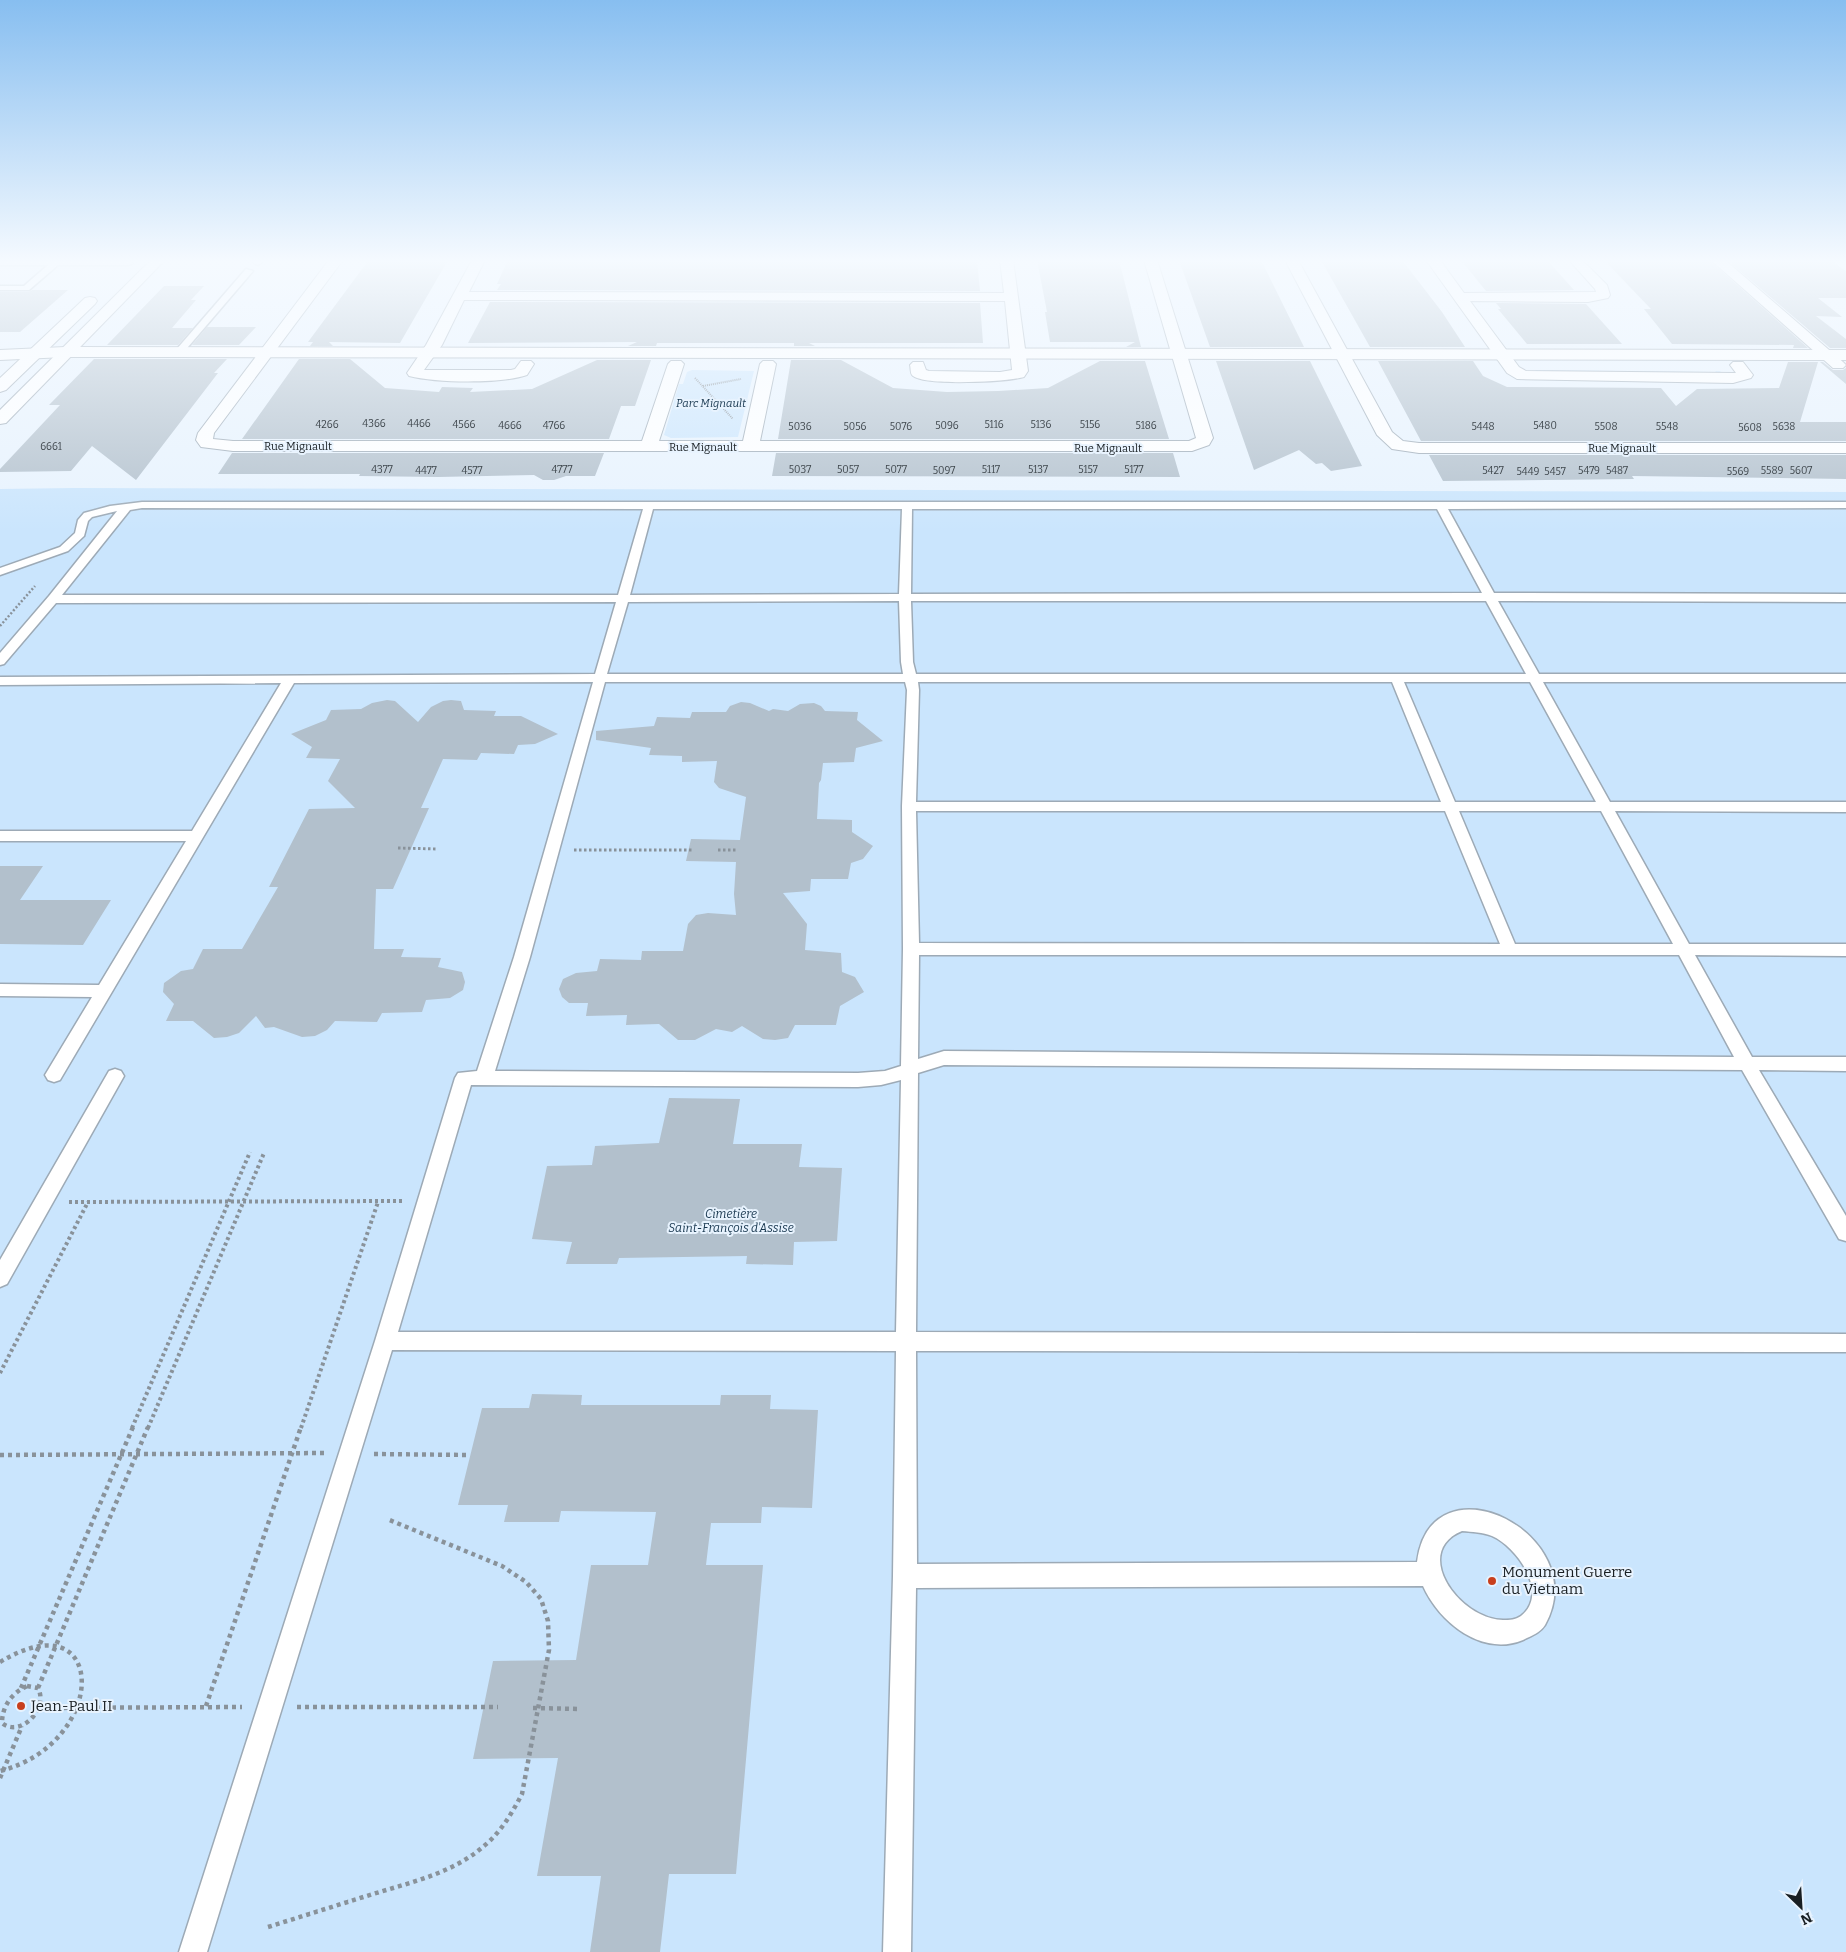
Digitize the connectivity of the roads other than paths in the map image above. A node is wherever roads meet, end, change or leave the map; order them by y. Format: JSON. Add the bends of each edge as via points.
{"nodes":[{"id":1,"x":67,"y":351,"type":"edge"},
{"id":2,"x":269,"y":351,"type":"edge"},
{"id":3,"x":429,"y":351,"type":"edge"},
{"id":4,"x":1017,"y":351,"type":"edge"},
{"id":5,"x":1179,"y":351,"type":"edge"},
{"id":6,"x":1339,"y":351,"type":"edge"},
{"id":7,"x":1499,"y":351,"type":"edge"},
{"id":8,"x":1828,"y":351,"type":"edge"},
{"id":9,"x":179,"y":352,"type":"joint"},
{"id":10,"x":36,"y":353,"type":"junction"},
{"id":11,"x":0,"y":355,"type":"edge"},
{"id":12,"x":60,"y":358,"type":"junction"},
{"id":13,"x":264,"y":358,"type":"junction"},
{"id":14,"x":425,"y":358,"type":"junction"},
{"id":15,"x":1018,"y":359,"type":"junction"},
{"id":16,"x":1181,"y":359,"type":"junction"},
{"id":17,"x":1343,"y":359,"type":"junction"},
{"id":18,"x":1506,"y":360,"type":"junction"},
{"id":19,"x":1839,"y":360,"type":"edge"},
{"id":20,"x":676,"y":364,"type":"junction"},
{"id":21,"x":768,"y":364,"type":"junction"},
{"id":22,"x":23,"y":365,"type":"junction"},
{"id":23,"x":0,"y":366,"type":"edge"},
{"id":24,"x":0,"y":388,"type":"edge"},
{"id":25,"x":0,"y":419,"type":"edge"},
{"id":26,"x":648,"y":446,"type":"junction"},
{"id":27,"x":750,"y":446,"type":"junction"},
{"id":28,"x":1846,"y":448,"type":"edge"},
{"id":29,"x":649,"y":505,"type":"junction"},
{"id":30,"x":907,"y":505,"type":"junction"},
{"id":31,"x":1846,"y":505,"type":"edge"},
{"id":32,"x":127,"y":506,"type":"junction"},
{"id":33,"x":1441,"y":506,"type":"junction"},
{"id":34,"x":0,"y":572,"type":"edge"},
{"id":35,"x":1490,"y":597,"type":"junction"},
{"id":36,"x":622,"y":598,"type":"junction"},
{"id":37,"x":905,"y":598,"type":"junction"},
{"id":38,"x":1846,"y":598,"type":"edge"},
{"id":39,"x":53,"y":599,"type":"junction"},
{"id":40,"x":0,"y":661,"type":"edge"},
{"id":41,"x":911,"y":677,"type":"junction"},
{"id":42,"x":1396,"y":677,"type":"junction"},
{"id":43,"x":1533,"y":677,"type":"junction"},
{"id":44,"x":600,"y":678,"type":"junction"},
{"id":45,"x":1846,"y":678,"type":"edge"},
{"id":46,"x":0,"y":681,"type":"edge"},
{"id":47,"x":289,"y":681,"type":"junction"},
{"id":48,"x":909,"y":806,"type":"junction"},
{"id":49,"x":1450,"y":806,"type":"junction"},
{"id":50,"x":1605,"y":806,"type":"junction"},
{"id":51,"x":1846,"y":807,"type":"edge"},
{"id":52,"x":0,"y":836,"type":"edge"},
{"id":53,"x":196,"y":836,"type":"junction"},
{"id":54,"x":911,"y":949,"type":"junction"},
{"id":55,"x":1684,"y":949,"type":"junction"},
{"id":56,"x":1510,"y":950,"type":"junction"},
{"id":57,"x":1846,"y":950,"type":"edge"},
{"id":58,"x":0,"y":990,"type":"edge"},
{"id":59,"x":104,"y":991,"type":"junction"},
{"id":60,"x":1747,"y":1064,"type":"junction"},
{"id":61,"x":1846,"y":1064,"type":"edge"},
{"id":62,"x":909,"y":1069,"type":"junction"},
{"id":63,"x":54,"y":1075,"type":"dead end"},
{"id":64,"x":114,"y":1076,"type":"dead end"},
{"id":65,"x":484,"y":1078,"type":"junction"},
{"id":66,"x":1846,"y":1232,"type":"edge"},
{"id":67,"x":0,"y":1278,"type":"edge"},
{"id":68,"x":385,"y":1340,"type":"junction"},
{"id":69,"x":906,"y":1341,"type":"junction"},
{"id":70,"x":1846,"y":1343,"type":"edge"},
{"id":71,"x":1430,"y":1574,"type":"junction"},
{"id":72,"x":905,"y":1576,"type":"junction"},
{"id":73,"x":193,"y":1952,"type":"edge"},
{"id":74,"x":897,"y":1952,"type":"edge"}],
"edges":[{"from":1,"to":12,"type":"street"},
{"from":2,"to":13,"type":"street"},
{"from":3,"to":14,"type":"street"},
{"from":4,"to":15,"type":"street"},
{"from":5,"to":16,"type":"street"},
{"from":6,"to":17,"type":"street"},
{"from":7,"to":18,"type":"street"},
{"from":8,"to":19,"type":"street"},
{"from":9,"to":12,"type":"street"},
{"from":9,"to":13,"type":"street"},
{"from":10,"to":11,"type":"street"},
{"from":10,"to":12,"type":"street"},
{"from":10,"to":22,"type":"street"},
{"from":12,"to":13,"type":"street"},
{"from":12,"to":22,"type":"street"},
{"from":12,"to":25,"type":"street"},
{"from":13,"to":14,"type":"street"},
{"from":13,"to":26,"type":"street","name":"Rue Mignault","via":[[206,433],[204,440],[208,443],[232,446]]},
{"from":14,"to":15,"type":"street"},
{"from":14,"to":20,"type":"street","via":[[416,371],[417,375],[512,375],[521,372],[526,364]]},
{"from":15,"to":16,"type":"street"},
{"from":15,"to":21,"type":"street","via":[[1018,374],[1000,376],[928,376],[919,373],[918,365]]},
{"from":16,"to":17,"type":"street"},
{"from":16,"to":27,"type":"street","name":"Rue Mignault","via":[[1205,438],[1199,444],[1175,448]]},
{"from":17,"to":18,"type":"street"},
{"from":17,"to":28,"type":"street","name":"Rue Mignault","via":[[1385,435],[1398,445],[1419,448]]},
{"from":18,"to":19,"type":"street"},
{"from":18,"to":19,"type":"street","via":[[1518,374],[1530,378],[1714,378],[1743,376],[1738,365]]},
{"from":20,"to":21,"type":"street"},
{"from":20,"to":26,"type":"street"},
{"from":21,"to":27,"type":"street"},
{"from":22,"to":23,"type":"street"},
{"from":22,"to":24,"type":"street"},
{"from":26,"to":27,"type":"street","name":"Rue Mignault"},
{"from":29,"to":30,"type":"lane"},
{"from":29,"to":32,"type":"lane"},
{"from":29,"to":36,"type":"lane"},
{"from":30,"to":33,"type":"lane"},
{"from":30,"to":37,"type":"lane"},
{"from":31,"to":33,"type":"lane"},
{"from":32,"to":34,"type":"lane","via":[[88,515],[83,520],[80,534],[64,549]]},
{"from":32,"to":39,"type":"lane"},
{"from":33,"to":35,"type":"lane"},
{"from":35,"to":37,"type":"lane"},
{"from":35,"to":38,"type":"lane"},
{"from":35,"to":43,"type":"lane"},
{"from":36,"to":37,"type":"lane"},
{"from":36,"to":39,"type":"lane"},
{"from":36,"to":44,"type":"lane"},
{"from":37,"to":41,"type":"lane","via":[[907,662]]},
{"from":39,"to":40,"type":"lane"},
{"from":41,"to":42,"type":"lane"},
{"from":41,"to":44,"type":"lane"},
{"from":41,"to":48,"type":"lane","via":[[914,690]]},
{"from":42,"to":43,"type":"lane"},
{"from":42,"to":49,"type":"lane"},
{"from":43,"to":45,"type":"lane"},
{"from":43,"to":50,"type":"lane"},
{"from":44,"to":47,"type":"lane"},
{"from":44,"to":65,"type":"lane","via":[[522,957]]},
{"from":46,"to":47,"type":"lane"},
{"from":47,"to":53,"type":"lane"},
{"from":48,"to":49,"type":"lane"},
{"from":48,"to":54,"type":"lane"},
{"from":49,"to":50,"type":"lane"},
{"from":49,"to":56,"type":"lane"},
{"from":50,"to":51,"type":"lane"},
{"from":50,"to":55,"type":"lane"},
{"from":52,"to":53,"type":"lane"},
{"from":53,"to":59,"type":"lane"},
{"from":54,"to":56,"type":"lane"},
{"from":54,"to":62,"type":"lane"},
{"from":55,"to":56,"type":"lane"},
{"from":55,"to":57,"type":"lane"},
{"from":55,"to":60,"type":"lane"},
{"from":58,"to":59,"type":"lane"},
{"from":59,"to":63,"type":"lane"},
{"from":60,"to":61,"type":"lane"},
{"from":60,"to":62,"type":"lane","via":[[944,1058],[926,1061]]},
{"from":60,"to":66,"type":"lane"},
{"from":62,"to":65,"type":"lane","via":[[877,1079],[858,1080]]},
{"from":62,"to":69,"type":"lane"},
{"from":64,"to":67,"type":"lane"},
{"from":65,"to":68,"type":"lane","via":[[464,1078]]},
{"from":68,"to":69,"type":"lane"},
{"from":68,"to":73,"type":"lane"},
{"from":69,"to":70,"type":"lane"},
{"from":69,"to":72,"type":"lane"},
{"from":71,"to":71,"type":"lane","via":[[1449,1609],[1484,1631],[1502,1634],[1519,1630],[1532,1622],[1541,1609],[1543,1584],[1532,1556],[1518,1539],[1500,1527],[1462,1520],[1446,1527],[1434,1539],[1429,1555]]},
{"from":71,"to":72,"type":"lane"},
{"from":72,"to":74,"type":"lane"}]}
